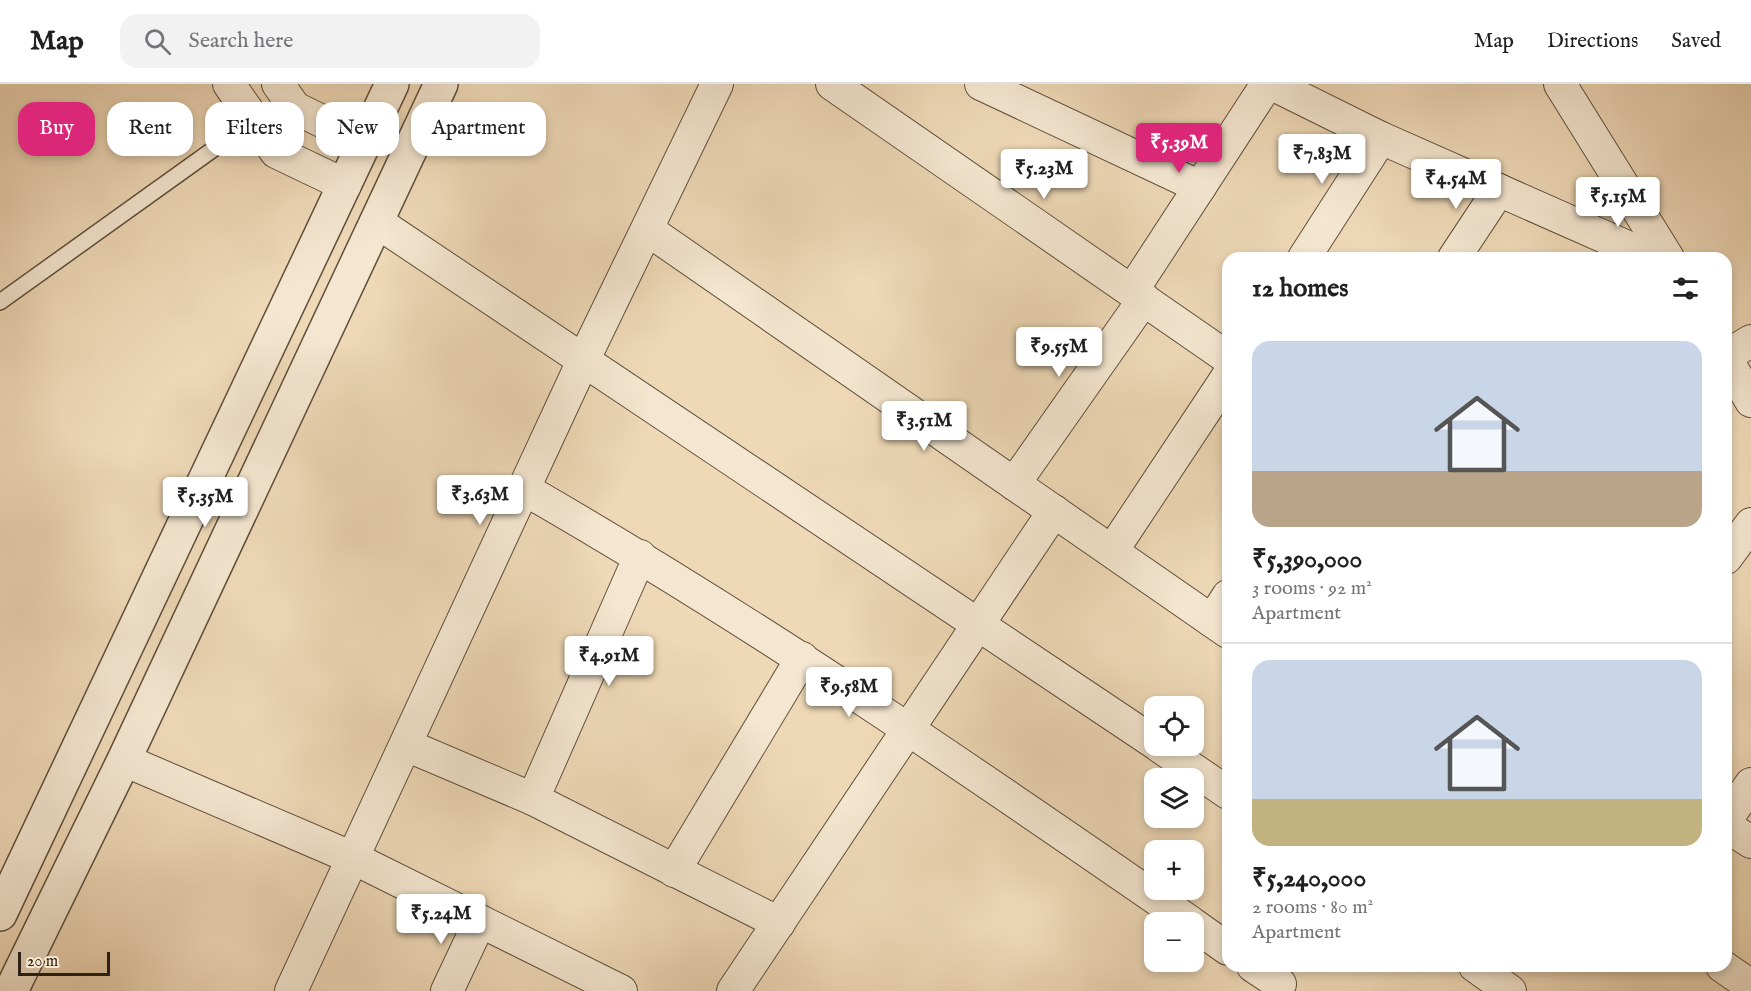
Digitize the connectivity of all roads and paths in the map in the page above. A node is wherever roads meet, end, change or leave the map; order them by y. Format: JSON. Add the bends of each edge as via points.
{"nodes":[{"id":1,"x":229,"y":84,"type":"edge"},
{"id":2,"x":278,"y":84,"type":"edge"},
{"id":3,"x":392,"y":84,"type":"edge"},
{"id":4,"x":441,"y":84,"type":"edge"},
{"id":5,"x":717,"y":84,"type":"edge"},
{"id":6,"x":832,"y":84,"type":"edge"},
{"id":7,"x":981,"y":84,"type":"edge"},
{"id":8,"x":1269,"y":84,"type":"edge"},
{"id":9,"x":1560,"y":84,"type":"edge"},
{"id":10,"x":242,"y":102,"type":"edge"},
{"id":11,"x":384,"y":102,"type":"edge"},
{"id":12,"x":316,"y":118,"type":"edge"},
{"id":13,"x":1381,"y":138,"type":"junction"},
{"id":14,"x":205,"y":155,"type":"edge"},
{"id":15,"x":284,"y":156,"type":"edge"},
{"id":16,"x":358,"y":156,"type":"edge"},
{"id":17,"x":345,"y":185,"type":"junction"},
{"id":18,"x":1200,"y":187,"type":"junction"},
{"id":19,"x":1499,"y":190,"type":"junction"},
{"id":20,"x":377,"y":222,"type":"junction"},
{"id":21,"x":648,"y":230,"type":"junction"},
{"id":22,"x":1637,"y":244,"type":"edge"},
{"id":23,"x":1308,"y":252,"type":"edge"},
{"id":24,"x":1459,"y":252,"type":"edge"},
{"id":25,"x":1655,"y":252,"type":"edge"},
{"id":26,"x":1138,"y":295,"type":"junction"},
{"id":27,"x":0,"y":302,"type":"edge"},
{"id":28,"x":1751,"y":341,"type":"edge"},
{"id":29,"x":1732,"y":353,"type":"edge"},
{"id":30,"x":1222,"y":354,"type":"edge"},
{"id":31,"x":583,"y":361,"type":"junction"},
{"id":32,"x":1732,"y":368,"type":"edge"},
{"id":33,"x":1222,"y":385,"type":"edge"},
{"id":34,"x":1751,"y":401,"type":"edge"},
{"id":35,"x":1014,"y":484,"type":"junction"},
{"id":36,"x":524,"y":489,"type":"junction"},
{"id":37,"x":1054,"y":511,"type":"junction"},
{"id":38,"x":1751,"y":524,"type":"edge"},
{"id":39,"x":1732,"y":550,"type":"edge"},
{"id":40,"x":1112,"y":551,"type":"junction"},
{"id":41,"x":640,"y":555,"type":"junction"},
{"id":42,"x":1222,"y":615,"type":"edge"},
{"id":43,"x":978,"y":622,"type":"junction"},
{"id":44,"x":802,"y":658,"type":"junction"},
{"id":45,"x":910,"y":728,"type":"junction"},
{"id":46,"x":1144,"y":735,"type":"edge"},
{"id":47,"x":406,"y":745,"type":"junction"},
{"id":48,"x":1174,"y":756,"type":"edge"},
{"id":49,"x":124,"y":760,"type":"junction"},
{"id":50,"x":1751,"y":784,"type":"edge"},
{"id":51,"x":1222,"y":789,"type":"edge"},
{"id":52,"x":533,"y":799,"type":"junction"},
{"id":53,"x":1732,"y":811,"type":"edge"},
{"id":54,"x":1732,"y":829,"type":"edge"},
{"id":55,"x":1751,"y":842,"type":"edge"},
{"id":56,"x":355,"y":859,"type":"junction"},
{"id":57,"x":674,"y":871,"type":"junction"},
{"id":58,"x":1175,"y":912,"type":"edge"},
{"id":59,"x":0,"y":914,"type":"edge"},
{"id":60,"x":480,"y":921,"type":"junction"},
{"id":61,"x":778,"y":923,"type":"junction"},
{"id":62,"x":1204,"y":932,"type":"edge"},
{"id":63,"x":1222,"y":945,"type":"edge"},
{"id":64,"x":1265,"y":972,"type":"edge"},
{"id":65,"x":1483,"y":972,"type":"edge"},
{"id":66,"x":1731,"y":972,"type":"edge"},
{"id":67,"x":1282,"y":980,"type":"edge"},
{"id":68,"x":1751,"y":986,"type":"edge"},
{"id":69,"x":11,"y":991,"type":"edge"},
{"id":70,"x":291,"y":991,"type":"edge"},
{"id":71,"x":447,"y":991,"type":"edge"},
{"id":72,"x":621,"y":991,"type":"edge"},
{"id":73,"x":733,"y":991,"type":"edge"},
{"id":74,"x":1510,"y":991,"type":"edge"}],
"edges":[{"from":1,"to":10,"type":"street"},
{"from":2,"to":12,"type":"street","via":[[295,108]]},
{"from":3,"to":11,"type":"street"},
{"from":4,"to":20,"type":"street"},
{"from":5,"to":21,"type":"street"},
{"from":6,"to":26,"type":"street"},
{"from":7,"to":18,"type":"street"},
{"from":8,"to":13,"type":"street"},
{"from":8,"to":18,"type":"street"},
{"from":9,"to":22,"type":"street"},
{"from":13,"to":19,"type":"street"},
{"from":13,"to":23,"type":"street"},
{"from":14,"to":27,"type":"lane"},
{"from":15,"to":17,"type":"street"},
{"from":16,"to":17,"type":"street"},
{"from":17,"to":59,"type":"street"},
{"from":18,"to":26,"type":"street"},
{"from":19,"to":22,"type":"street"},
{"from":19,"to":24,"type":"street"},
{"from":20,"to":31,"type":"street"},
{"from":20,"to":49,"type":"street"},
{"from":21,"to":31,"type":"street"},
{"from":21,"to":35,"type":"street"},
{"from":22,"to":25,"type":"street"},
{"from":26,"to":30,"type":"street"},
{"from":26,"to":35,"type":"street"},
{"from":28,"to":29,"type":"street"},
{"from":31,"to":36,"type":"street"},
{"from":31,"to":43,"type":"street"},
{"from":32,"to":34,"type":"street"},
{"from":33,"to":40,"type":"street"},
{"from":35,"to":37,"type":"street"},
{"from":36,"to":41,"type":"street"},
{"from":36,"to":47,"type":"street"},
{"from":37,"to":40,"type":"street"},
{"from":37,"to":43,"type":"street"},
{"from":38,"to":39,"type":"street"},
{"from":40,"to":42,"type":"street"},
{"from":41,"to":44,"type":"street"},
{"from":41,"to":52,"type":"street"},
{"from":43,"to":45,"type":"street"},
{"from":43,"to":46,"type":"street"},
{"from":44,"to":45,"type":"street"},
{"from":44,"to":57,"type":"street"},
{"from":45,"to":58,"type":"street"},
{"from":45,"to":61,"type":"street"},
{"from":47,"to":52,"type":"street"},
{"from":47,"to":56,"type":"street"},
{"from":48,"to":51,"type":"street"},
{"from":49,"to":56,"type":"street"},
{"from":49,"to":69,"type":"street"},
{"from":50,"to":53,"type":"street"},
{"from":52,"to":57,"type":"street"},
{"from":54,"to":55,"type":"street"},
{"from":56,"to":60,"type":"street"},
{"from":56,"to":70,"type":"street"},
{"from":57,"to":61,"type":"street"},
{"from":60,"to":71,"type":"street"},
{"from":60,"to":72,"type":"street"},
{"from":61,"to":73,"type":"street"},
{"from":62,"to":63,"type":"street"},
{"from":64,"to":67,"type":"street"},
{"from":65,"to":74,"type":"street"},
{"from":66,"to":68,"type":"street"}]}
